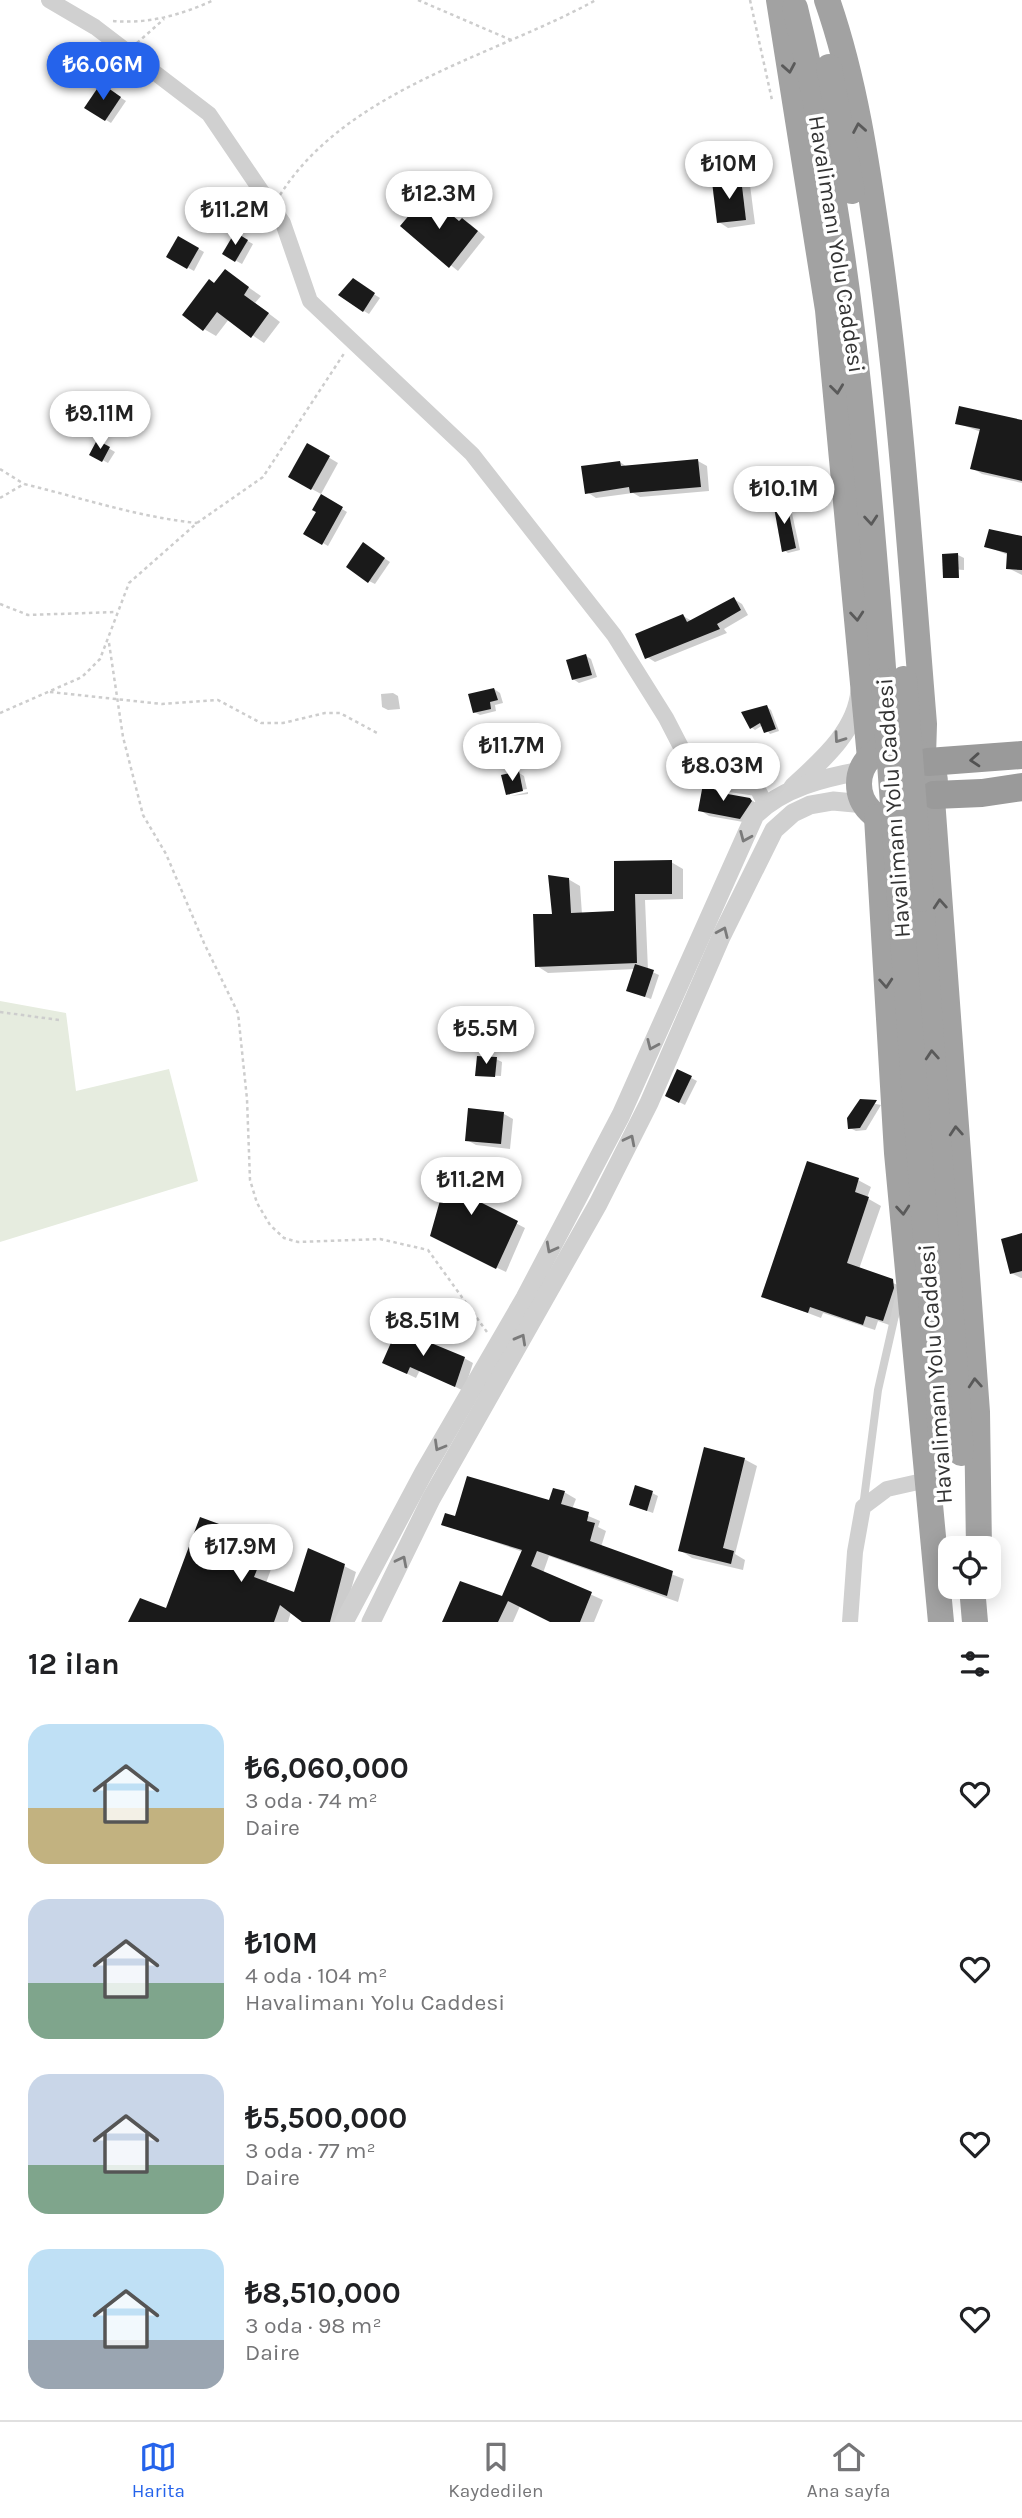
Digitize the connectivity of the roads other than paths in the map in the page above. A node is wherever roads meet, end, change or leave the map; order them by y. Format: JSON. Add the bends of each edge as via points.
{"nodes":[{"id":1,"x":49,"y":0,"type":"edge"},
{"id":2,"x":779,"y":0,"type":"edge"},
{"id":3,"x":793,"y":0,"type":"edge"},
{"id":4,"x":816,"y":0,"type":"edge"},
{"id":5,"x":827,"y":0,"type":"edge"},
{"id":6,"x":883,"y":678,"type":"junction"},
{"id":7,"x":1022,"y":755,"type":"edge"},
{"id":8,"x":925,"y":759,"type":"junction"},
{"id":9,"x":866,"y":764,"type":"junction"},
{"id":10,"x":1022,"y":787,"type":"edge"},
{"id":11,"x":789,"y":790,"type":"junction"},
{"id":12,"x":933,"y":797,"type":"junction"},
{"id":13,"x":766,"y":805,"type":"junction"},
{"id":14,"x":871,"y":811,"type":"junction"},
{"id":15,"x":910,"y":900,"type":"junction"},
{"id":16,"x":900,"y":1293,"type":"dead end"},
{"id":17,"x":927,"y":1480,"type":"junction"},
{"id":18,"x":863,"y":1507,"type":"junction"},
{"id":19,"x":968,"y":1536,"type":"edge"},
{"id":20,"x":979,"y":1536,"type":"edge"},
{"id":21,"x":973,"y":1599,"type":"edge"},
{"id":22,"x":978,"y":1599,"type":"edge"},
{"id":23,"x":344,"y":1622,"type":"edge"},
{"id":24,"x":371,"y":1622,"type":"edge"},
{"id":25,"x":850,"y":1622,"type":"edge"},
{"id":26,"x":941,"y":1622,"type":"edge"},
{"id":27,"x":950,"y":1622,"type":"edge"},
{"id":28,"x":976,"y":1622,"type":"edge"}],
"edges":[{"from":1,"to":13,"type":"street","via":[[95,27],[209,114],[283,223],[310,301],[472,454],[614,635],[682,749],[702,772],[724,783],[757,788]]},
{"from":2,"to":6,"type":"highway","one_way":true},
{"from":3,"to":6,"type":"highway","name":"Havalimanı Yolu Caddesi","one_way":true,"via":[[827,162],[846,288]]},
{"from":4,"to":6,"type":"highway","name":"Havalimanı Yolu Caddesi","via":[[869,297]]},
{"from":8,"to":5,"type":"highway","one_way":true,"via":[[899,418],[881,267],[854,99]]},
{"from":6,"to":9,"type":"highway"},
{"from":6,"to":11,"type":"street","one_way":true,"via":[[859,699],[840,739]]},
{"from":6,"to":15,"type":"highway","name":"Havalimanı Yolu Caddesi","bridge":true},
{"from":7,"to":8,"type":"highway","one_way":true},
{"from":8,"to":9,"type":"highway","via":[[900,747],[884,749]]},
{"from":8,"to":12,"type":"highway","via":[[935,777]]},
{"from":9,"to":11,"type":"street"},
{"from":9,"to":14,"type":"highway","via":[[859,788]]},
{"from":10,"to":12,"type":"highway"},
{"from":11,"to":13,"type":"street"},
{"from":12,"to":14,"type":"highway","via":[[911,820],[894,822]]},
{"from":20,"to":12,"type":"highway","one_way":true,"via":[[977,1412]]},
{"from":13,"to":23,"type":"street","one_way":true,"via":[[755,815],[621,1115]]},
{"from":14,"to":17,"type":"highway","one_way":true},
{"from":24,"to":14,"type":"street","one_way":true,"via":[[431,1499],[598,1204],[774,830],[810,805],[833,801]]},
{"from":19,"to":15,"type":"highway","name":"Havalimanı Yolu Caddesi","one_way":true},
{"from":15,"to":27,"type":"highway","name":"Havalimanı Yolu Caddesi"},
{"from":16,"to":18,"type":"lane","via":[[878,1390]]},
{"from":17,"to":18,"type":"street","via":[[887,1489]]},
{"from":17,"to":26,"type":"highway"},
{"from":18,"to":25,"type":"street"},
{"from":21,"to":28,"type":"highway"},
{"from":22,"to":28,"type":"highway"}]}
